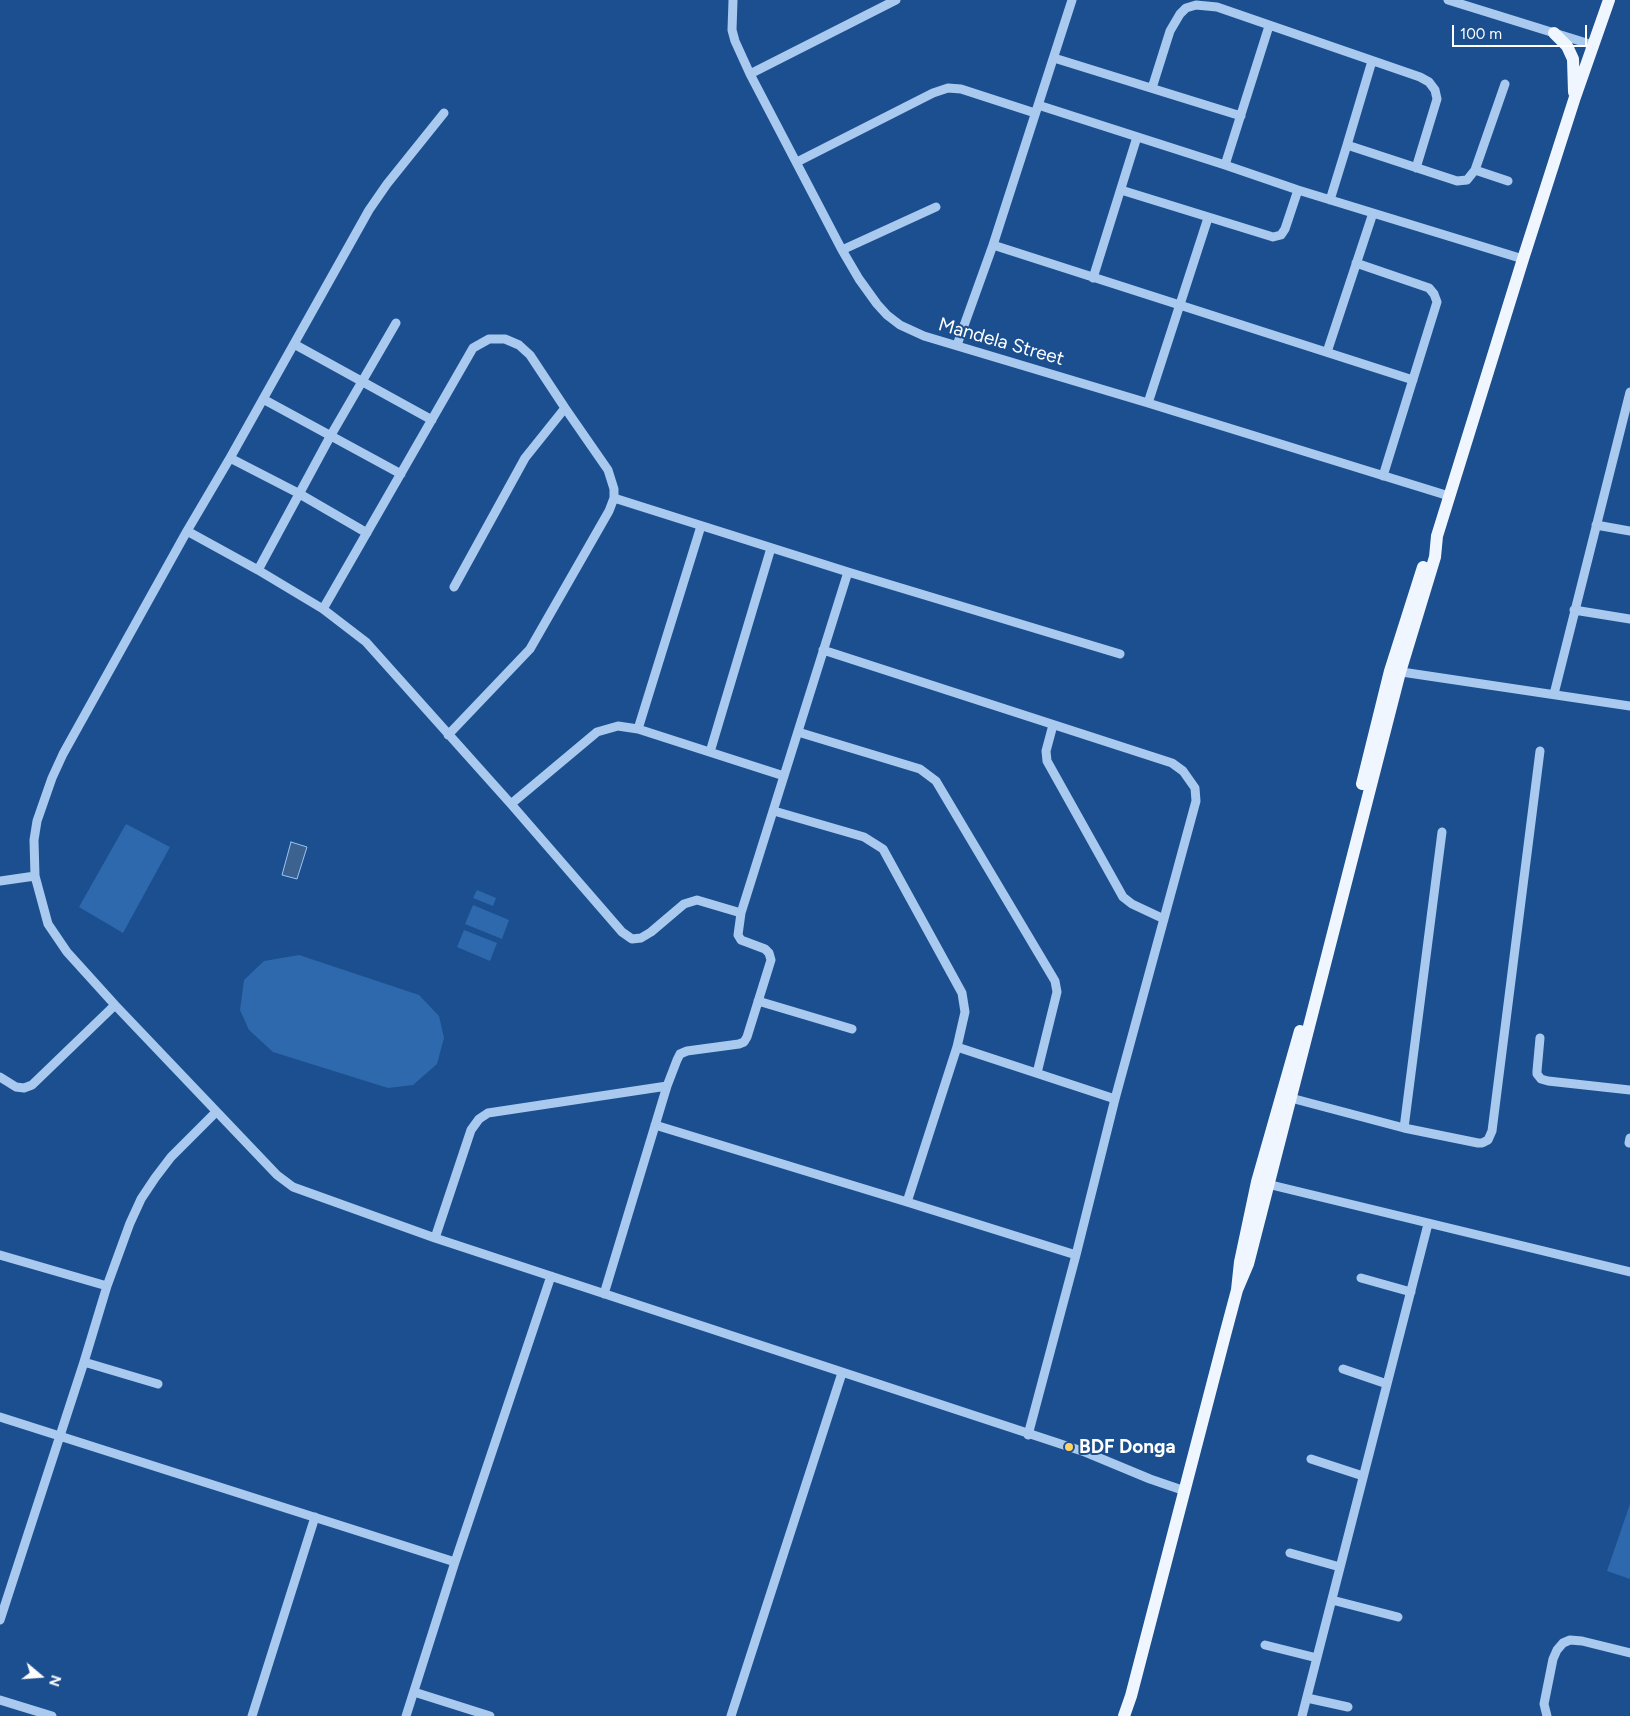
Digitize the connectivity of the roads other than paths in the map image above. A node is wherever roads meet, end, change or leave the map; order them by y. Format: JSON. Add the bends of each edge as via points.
{"nodes":[{"id":1,"x":734,"y":0,"type":"edge"},
{"id":2,"x":896,"y":0,"type":"edge"},
{"id":3,"x":1072,"y":0,"type":"edge"},
{"id":4,"x":1448,"y":0,"type":"edge"},
{"id":5,"x":1609,"y":0,"type":"edge"},
{"id":6,"x":1269,"y":26,"type":"junction"},
{"id":7,"x":1554,"y":33,"type":"junction"},
{"id":8,"x":1593,"y":45,"type":"junction"},
{"id":9,"x":1054,"y":58,"type":"junction"},
{"id":10,"x":1372,"y":61,"type":"junction"},
{"id":11,"x":750,"y":74,"type":"junction"},
{"id":12,"x":1505,"y":84,"type":"dead end"},
{"id":13,"x":1152,"y":88,"type":"junction"},
{"id":14,"x":1575,"y":97,"type":"junction"},
{"id":15,"x":1037,"y":109,"type":"junction"},
{"id":16,"x":444,"y":113,"type":"dead end"},
{"id":17,"x":1241,"y":116,"type":"junction"},
{"id":18,"x":1138,"y":137,"type":"junction"},
{"id":19,"x":1347,"y":145,"type":"junction"},
{"id":20,"x":797,"y":162,"type":"junction"},
{"id":21,"x":1225,"y":165,"type":"junction"},
{"id":22,"x":1416,"y":168,"type":"junction"},
{"id":23,"x":1475,"y":170,"type":"junction"},
{"id":24,"x":1508,"y":181,"type":"dead end"},
{"id":25,"x":1121,"y":190,"type":"junction"},
{"id":26,"x":1298,"y":190,"type":"junction"},
{"id":27,"x":1330,"y":200,"type":"junction"},
{"id":28,"x":936,"y":207,"type":"dead end"},
{"id":29,"x":1373,"y":213,"type":"junction"},
{"id":30,"x":1208,"y":218,"type":"junction"},
{"id":31,"x":992,"y":245,"type":"junction"},
{"id":32,"x":842,"y":250,"type":"junction"},
{"id":33,"x":1523,"y":259,"type":"junction"},
{"id":34,"x":1356,"y":263,"type":"junction"},
{"id":35,"x":1093,"y":278,"type":"junction"},
{"id":36,"x":1180,"y":306,"type":"junction"},
{"id":37,"x":396,"y":323,"type":"dead end"},
{"id":38,"x":294,"y":344,"type":"junction"},
{"id":39,"x":957,"y":345,"type":"junction"},
{"id":40,"x":1327,"y":352,"type":"junction"},
{"id":41,"x":1413,"y":380,"type":"junction"},
{"id":42,"x":361,"y":382,"type":"junction"},
{"id":43,"x":1630,"y":392,"type":"edge"},
{"id":44,"x":263,"y":400,"type":"junction"},
{"id":45,"x":1148,"y":403,"type":"junction"},
{"id":46,"x":565,"y":408,"type":"junction"},
{"id":47,"x":432,"y":420,"type":"junction"},
{"id":48,"x":331,"y":435,"type":"junction"},
{"id":49,"x":230,"y":458,"type":"junction"},
{"id":50,"x":401,"y":474,"type":"junction"},
{"id":51,"x":1383,"y":476,"type":"junction"},
{"id":52,"x":298,"y":493,"type":"junction"},
{"id":53,"x":1449,"y":496,"type":"junction"},
{"id":54,"x":614,"y":498,"type":"junction"},
{"id":55,"x":1596,"y":525,"type":"junction"},
{"id":56,"x":701,"y":526,"type":"junction"},
{"id":57,"x":1630,"y":531,"type":"edge"},
{"id":58,"x":186,"y":532,"type":"junction"},
{"id":59,"x":367,"y":533,"type":"junction"},
{"id":60,"x":771,"y":548,"type":"junction"},
{"id":61,"x":258,"y":570,"type":"junction"},
{"id":62,"x":848,"y":572,"type":"junction"},
{"id":63,"x":454,"y":587,"type":"dead end"},
{"id":64,"x":323,"y":609,"type":"junction"},
{"id":65,"x":1574,"y":610,"type":"junction"},
{"id":66,"x":1630,"y":619,"type":"edge"},
{"id":67,"x":824,"y":650,"type":"junction"},
{"id":68,"x":1120,"y":654,"type":"dead end"},
{"id":69,"x":1395,"y":671,"type":"junction"},
{"id":70,"x":1554,"y":694,"type":"junction"},
{"id":71,"x":1630,"y":706,"type":"edge"},
{"id":72,"x":1053,"y":725,"type":"junction"},
{"id":73,"x":638,"y":730,"type":"junction"},
{"id":74,"x":798,"y":732,"type":"junction"},
{"id":75,"x":448,"y":735,"type":"junction"},
{"id":76,"x":1540,"y":751,"type":"dead end"},
{"id":77,"x":710,"y":752,"type":"junction"},
{"id":78,"x":784,"y":776,"type":"junction"},
{"id":79,"x":511,"y":804,"type":"junction"},
{"id":80,"x":774,"y":811,"type":"junction"},
{"id":81,"x":1442,"y":832,"type":"dead end"},
{"id":82,"x":35,"y":876,"type":"junction"},
{"id":83,"x":0,"y":881,"type":"edge"},
{"id":84,"x":741,"y":913,"type":"junction"},
{"id":85,"x":1164,"y":919,"type":"junction"},
{"id":86,"x":758,"y":1001,"type":"junction"},
{"id":87,"x":115,"y":1005,"type":"junction"},
{"id":88,"x":852,"y":1029,"type":"dead end"},
{"id":89,"x":1540,"y":1038,"type":"dead end"},
{"id":90,"x":957,"y":1047,"type":"junction"},
{"id":91,"x":1037,"y":1073,"type":"junction"},
{"id":92,"x":0,"y":1077,"type":"edge"},
{"id":93,"x":667,"y":1086,"type":"junction"},
{"id":94,"x":1630,"y":1090,"type":"edge"},
{"id":95,"x":1286,"y":1097,"type":"junction"},
{"id":96,"x":1116,"y":1099,"type":"junction"},
{"id":97,"x":216,"y":1112,"type":"junction"},
{"id":98,"x":655,"y":1125,"type":"junction"},
{"id":99,"x":1404,"y":1128,"type":"junction"},
{"id":100,"x":1262,"y":1183,"type":"junction"},
{"id":101,"x":907,"y":1202,"type":"junction"},
{"id":102,"x":1428,"y":1224,"type":"junction"},
{"id":103,"x":435,"y":1238,"type":"junction"},
{"id":104,"x":0,"y":1255,"type":"edge"},
{"id":105,"x":1076,"y":1255,"type":"junction"},
{"id":106,"x":1630,"y":1272,"type":"edge"},
{"id":107,"x":550,"y":1276,"type":"junction"},
{"id":108,"x":1361,"y":1278,"type":"dead end"},
{"id":109,"x":107,"y":1286,"type":"junction"},
{"id":110,"x":1410,"y":1292,"type":"junction"},
{"id":111,"x":604,"y":1294,"type":"junction"},
{"id":112,"x":84,"y":1362,"type":"junction"},
{"id":113,"x":1343,"y":1369,"type":"dead end"},
{"id":114,"x":842,"y":1373,"type":"junction"},
{"id":115,"x":158,"y":1384,"type":"dead end"},
{"id":116,"x":1387,"y":1384,"type":"junction"},
{"id":117,"x":0,"y":1417,"type":"edge"},
{"id":118,"x":1028,"y":1434,"type":"junction"},
{"id":119,"x":60,"y":1435,"type":"junction"},
{"id":120,"x":1311,"y":1459,"type":"dead end"},
{"id":121,"x":1363,"y":1476,"type":"junction"},
{"id":122,"x":1185,"y":1491,"type":"junction"},
{"id":123,"x":315,"y":1517,"type":"junction"},
{"id":124,"x":1290,"y":1553,"type":"dead end"},
{"id":125,"x":455,"y":1562,"type":"junction"},
{"id":126,"x":1340,"y":1567,"type":"junction"},
{"id":127,"x":1332,"y":1600,"type":"junction"},
{"id":128,"x":1398,"y":1617,"type":"dead end"},
{"id":129,"x":0,"y":1620,"type":"edge"},
{"id":130,"x":1265,"y":1645,"type":"dead end"},
{"id":131,"x":1630,"y":1653,"type":"edge"},
{"id":132,"x":1317,"y":1658,"type":"junction"},
{"id":133,"x":414,"y":1692,"type":"junction"},
{"id":134,"x":1131,"y":1696,"type":"junction"},
{"id":135,"x":1307,"y":1698,"type":"junction"},
{"id":136,"x":0,"y":1700,"type":"edge"},
{"id":137,"x":1348,"y":1707,"type":"dead end"},
{"id":138,"x":52,"y":1716,"type":"edge"},
{"id":139,"x":252,"y":1716,"type":"edge"},
{"id":140,"x":406,"y":1716,"type":"edge"},
{"id":141,"x":490,"y":1716,"type":"edge"},
{"id":142,"x":732,"y":1716,"type":"edge"},
{"id":143,"x":1124,"y":1716,"type":"edge"},
{"id":144,"x":1128,"y":1716,"type":"edge"},
{"id":145,"x":1302,"y":1716,"type":"edge"},
{"id":146,"x":1547,"y":1716,"type":"edge"}],
"edges":[{"from":1,"to":11,"type":"street","name":"Mandela Street","via":[[732,30]]},
{"from":2,"to":11,"type":"street"},
{"from":3,"to":9,"type":"street"},
{"from":4,"to":7,"type":"street"},
{"from":5,"to":8,"type":"main road"},
{"from":6,"to":10,"type":"street"},
{"from":6,"to":13,"type":"street","via":[[1209,5],[1186,8],[1174,22]]},
{"from":6,"to":17,"type":"street"},
{"from":7,"to":8,"type":"street"},
{"from":7,"to":14,"type":"main road","via":[[1567,46],[1573,59]]},
{"from":8,"to":14,"type":"main road"},
{"from":9,"to":13,"type":"street"},
{"from":9,"to":15,"type":"street"},
{"from":10,"to":19,"type":"street"},
{"from":10,"to":22,"type":"street","via":[[1420,76],[1435,90],[1436,104]]},
{"from":11,"to":20,"type":"street","name":"Mandela Street"},
{"from":12,"to":23,"type":"street"},
{"from":13,"to":17,"type":"street"},
{"from":14,"to":33,"type":"main road"},
{"from":15,"to":18,"type":"street"},
{"from":15,"to":20,"type":"street","via":[[948,88]]},
{"from":15,"to":31,"type":"street"},
{"from":16,"to":38,"type":"street","via":[[370,210]]},
{"from":17,"to":21,"type":"street"},
{"from":18,"to":21,"type":"street"},
{"from":18,"to":25,"type":"street"},
{"from":19,"to":22,"type":"street"},
{"from":19,"to":27,"type":"street"},
{"from":20,"to":32,"type":"street","name":"Mandela Street"},
{"from":21,"to":26,"type":"street"},
{"from":22,"to":23,"type":"street","via":[[1463,182]]},
{"from":23,"to":24,"type":"street"},
{"from":25,"to":30,"type":"street"},
{"from":25,"to":35,"type":"street"},
{"from":26,"to":27,"type":"street"},
{"from":26,"to":30,"type":"street","via":[[1285,229],[1278,236],[1269,237]]},
{"from":27,"to":29,"type":"street"},
{"from":28,"to":32,"type":"street"},
{"from":29,"to":33,"type":"street"},
{"from":29,"to":34,"type":"street"},
{"from":30,"to":36,"type":"street"},
{"from":31,"to":35,"type":"street"},
{"from":31,"to":39,"type":"street"},
{"from":32,"to":39,"type":"street","name":"Mandela Street","via":[[870,296],[887,314],[911,331]]},
{"from":33,"to":53,"type":"main road"},
{"from":34,"to":40,"type":"street"},
{"from":34,"to":41,"type":"street","via":[[1429,288],[1436,297],[1437,307]]},
{"from":35,"to":36,"type":"street"},
{"from":36,"to":40,"type":"street"},
{"from":36,"to":45,"type":"street"},
{"from":37,"to":42,"type":"street"},
{"from":38,"to":42,"type":"street"},
{"from":38,"to":44,"type":"street"},
{"from":39,"to":45,"type":"street","name":"Mandela Street"},
{"from":40,"to":41,"type":"street"},
{"from":41,"to":51,"type":"street"},
{"from":42,"to":47,"type":"street"},
{"from":42,"to":48,"type":"street"},
{"from":43,"to":55,"type":"street"},
{"from":44,"to":48,"type":"street"},
{"from":44,"to":49,"type":"street"},
{"from":45,"to":51,"type":"street","name":"Mandela Street"},
{"from":46,"to":47,"type":"street","via":[[530,354],[505,339],[489,339],[473,348]]},
{"from":46,"to":54,"type":"street","via":[[608,470]]},
{"from":46,"to":63,"type":"street","via":[[525,458]]},
{"from":47,"to":50,"type":"street"},
{"from":48,"to":50,"type":"street"},
{"from":48,"to":52,"type":"street"},
{"from":49,"to":52,"type":"street"},
{"from":49,"to":58,"type":"street"},
{"from":50,"to":59,"type":"street"},
{"from":51,"to":53,"type":"street","name":"Mandela Street"},
{"from":52,"to":59,"type":"street"},
{"from":52,"to":61,"type":"street"},
{"from":53,"to":69,"type":"main road","via":[[1437,536],[1421,572]]},
{"from":54,"to":56,"type":"street"},
{"from":54,"to":75,"type":"street","via":[[530,649]]},
{"from":55,"to":57,"type":"street"},
{"from":55,"to":65,"type":"street"},
{"from":56,"to":60,"type":"street"},
{"from":56,"to":73,"type":"street"},
{"from":58,"to":61,"type":"street"},
{"from":58,"to":82,"type":"street","via":[[52,778],[37,821]]},
{"from":59,"to":64,"type":"street"},
{"from":60,"to":62,"type":"street"},
{"from":60,"to":77,"type":"street"},
{"from":61,"to":64,"type":"street"},
{"from":62,"to":67,"type":"street"},
{"from":62,"to":68,"type":"street"},
{"from":64,"to":75,"type":"street","via":[[366,642]]},
{"from":65,"to":66,"type":"street"},
{"from":65,"to":70,"type":"street"},
{"from":67,"to":72,"type":"street"},
{"from":67,"to":74,"type":"street"},
{"from":69,"to":70,"type":"street"},
{"from":69,"to":95,"type":"main road"},
{"from":70,"to":71,"type":"street"},
{"from":72,"to":85,"type":"street","via":[[1046,751],[1047,761],[1118,888],[1132,904]]},
{"from":72,"to":85,"type":"street","via":[[1172,763],[1190,778],[1196,801]]},
{"from":73,"to":77,"type":"street"},
{"from":73,"to":79,"type":"street","via":[[618,726],[597,732]]},
{"from":74,"to":78,"type":"street"},
{"from":74,"to":91,"type":"street","via":[[920,769],[936,781],[1055,981],[1057,992]]},
{"from":75,"to":79,"type":"street"},
{"from":76,"to":99,"type":"street","via":[[1492,1133],[1482,1143]]},
{"from":77,"to":78,"type":"street"},
{"from":78,"to":80,"type":"street"},
{"from":79,"to":84,"type":"street","via":[[622,932],[632,939],[641,938],[684,904],[697,900]]},
{"from":80,"to":84,"type":"street"},
{"from":80,"to":90,"type":"street","via":[[864,837],[883,849],[962,993],[965,1012]]},
{"from":81,"to":99,"type":"street"},
{"from":82,"to":83,"type":"street"},
{"from":82,"to":87,"type":"street","via":[[48,924],[67,952]]},
{"from":84,"to":86,"type":"street","via":[[738,935],[742,940],[765,949],[771,960]]},
{"from":85,"to":96,"type":"street"},
{"from":86,"to":88,"type":"street"},
{"from":86,"to":93,"type":"street","via":[[744,1042],[680,1054]]},
{"from":87,"to":92,"type":"street","via":[[32,1085],[16,1087]]},
{"from":87,"to":97,"type":"street"},
{"from":89,"to":94,"type":"street","via":[[1536,1072],[1541,1079]]},
{"from":90,"to":91,"type":"street"},
{"from":90,"to":101,"type":"street"},
{"from":91,"to":96,"type":"street"},
{"from":93,"to":98,"type":"street"},
{"from":93,"to":103,"type":"street","via":[[488,1113],[471,1130]]},
{"from":95,"to":99,"type":"street"},
{"from":95,"to":100,"type":"main road"},
{"from":96,"to":105,"type":"street"},
{"from":97,"to":103,"type":"street","via":[[277,1175],[293,1187]]},
{"from":97,"to":109,"type":"street","via":[[171,1157],[141,1199]]},
{"from":98,"to":101,"type":"street"},
{"from":98,"to":111,"type":"street"},
{"from":100,"to":102,"type":"street"},
{"from":100,"to":122,"type":"main road"},
{"from":101,"to":105,"type":"street"},
{"from":102,"to":106,"type":"street"},
{"from":102,"to":110,"type":"street"},
{"from":103,"to":107,"type":"street"},
{"from":104,"to":109,"type":"street"},
{"from":105,"to":118,"type":"street"},
{"from":107,"to":111,"type":"street"},
{"from":107,"to":125,"type":"street"},
{"from":108,"to":110,"type":"street"},
{"from":109,"to":112,"type":"street"},
{"from":110,"to":116,"type":"street"},
{"from":111,"to":114,"type":"street"},
{"from":112,"to":115,"type":"street"},
{"from":112,"to":119,"type":"street"},
{"from":113,"to":116,"type":"street"},
{"from":114,"to":118,"type":"street"},
{"from":114,"to":142,"type":"street"},
{"from":116,"to":121,"type":"street"},
{"from":117,"to":119,"type":"street"},
{"from":118,"to":122,"type":"street","via":[[1085,1452]]},
{"from":119,"to":123,"type":"street"},
{"from":119,"to":129,"type":"street"},
{"from":120,"to":121,"type":"street"},
{"from":121,"to":126,"type":"street"},
{"from":122,"to":134,"type":"main road"},
{"from":123,"to":125,"type":"street"},
{"from":123,"to":139,"type":"street"},
{"from":124,"to":126,"type":"street"},
{"from":125,"to":133,"type":"street"},
{"from":126,"to":127,"type":"street"},
{"from":127,"to":128,"type":"street"},
{"from":127,"to":132,"type":"street"},
{"from":130,"to":132,"type":"street"},
{"from":131,"to":146,"type":"street","via":[[1582,1641],[1563,1643],[1553,1659],[1544,1704]]},
{"from":132,"to":135,"type":"street"},
{"from":133,"to":140,"type":"street"},
{"from":133,"to":141,"type":"street"},
{"from":134,"to":143,"type":"main road"},
{"from":134,"to":144,"type":"main road"},
{"from":135,"to":137,"type":"street"},
{"from":135,"to":145,"type":"street"},
{"from":136,"to":138,"type":"street"}]}
